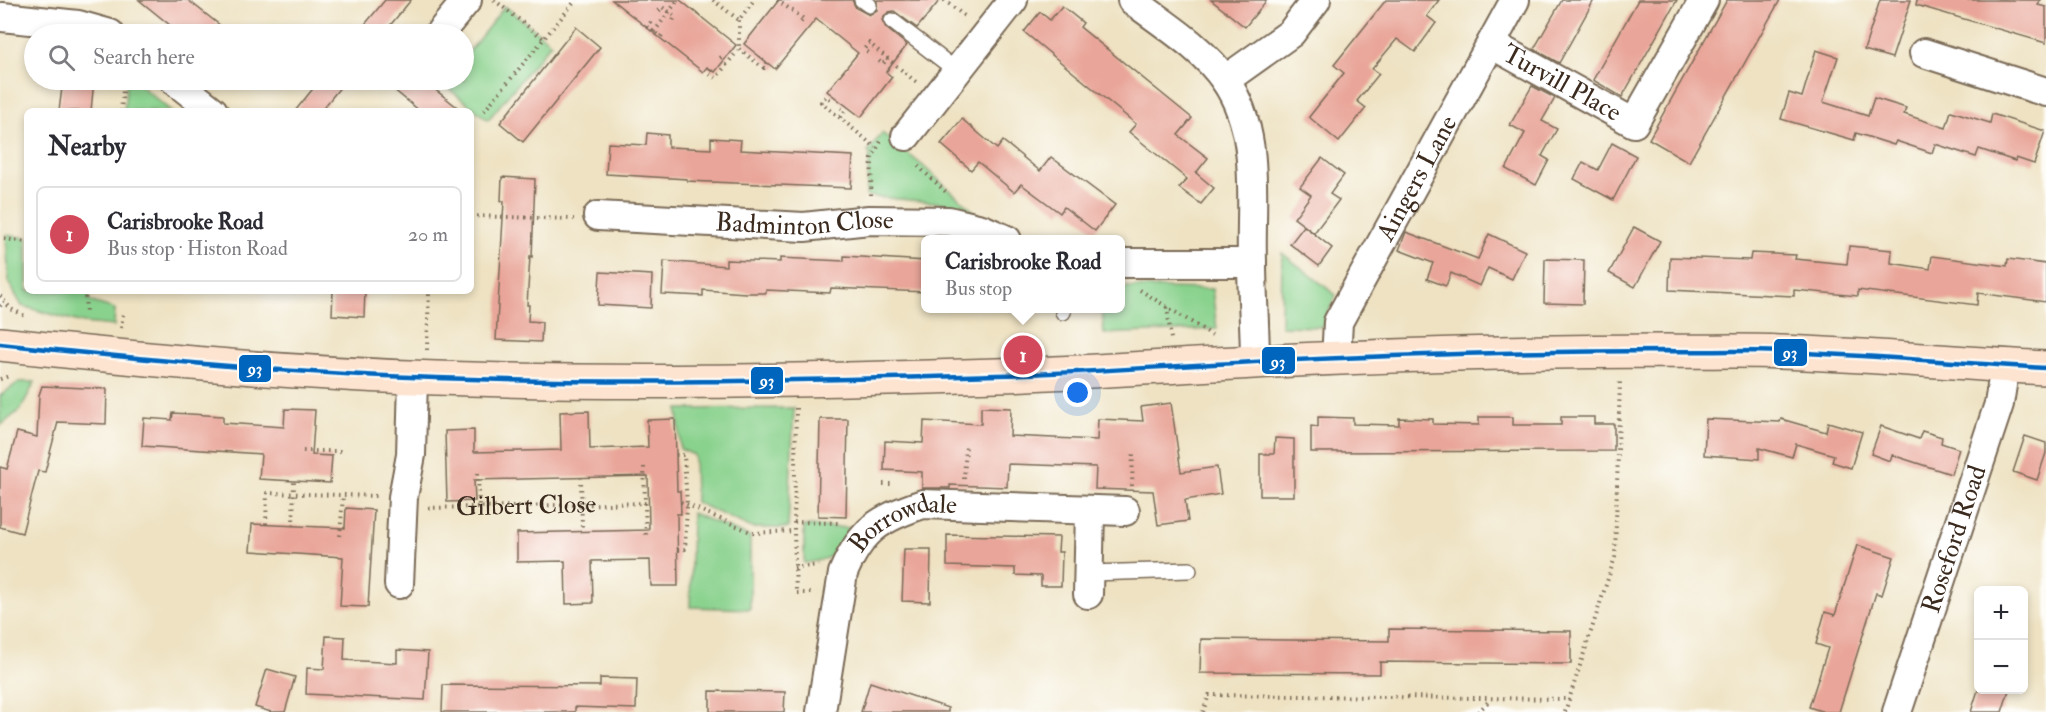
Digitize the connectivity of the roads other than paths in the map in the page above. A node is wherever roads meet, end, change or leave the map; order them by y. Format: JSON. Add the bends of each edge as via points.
{"nodes":[{"id":1,"x":467,"y":0,"type":"edge"},
{"id":2,"x":1013,"y":0,"type":"edge"},
{"id":3,"x":1132,"y":0,"type":"edge"},
{"id":4,"x":1316,"y":0,"type":"edge"},
{"id":5,"x":1515,"y":0,"type":"edge"},
{"id":6,"x":1704,"y":0,"type":"edge"},
{"id":7,"x":2,"y":17,"type":"edge"},
{"id":8,"x":892,"y":21,"type":"dead end"},
{"id":9,"x":68,"y":24,"type":"edge"},
{"id":10,"x":447,"y":24,"type":"edge"},
{"id":11,"x":1491,"y":44,"type":"junction"},
{"id":12,"x":1937,"y":65,"type":"dead end"},
{"id":13,"x":957,"y":71,"type":"junction"},
{"id":14,"x":1225,"y":80,"type":"junction"},
{"id":15,"x":187,"y":90,"type":"edge"},
{"id":16,"x":2046,"y":92,"type":"edge"},
{"id":17,"x":209,"y":108,"type":"edge"},
{"id":18,"x":906,"y":136,"type":"road end"},
{"id":19,"x":598,"y":216,"type":"road end"},
{"id":20,"x":996,"y":235,"type":"edge"},
{"id":21,"x":1125,"y":263,"type":"edge"},
{"id":22,"x":1252,"y":263,"type":"junction"},
{"id":23,"x":0,"y":345,"type":"edge"},
{"id":24,"x":1336,"y":360,"type":"junction"},
{"id":25,"x":1255,"y":362,"type":"junction"},
{"id":26,"x":420,"y":364,"type":"junction"},
{"id":27,"x":2005,"y":366,"type":"junction"},
{"id":28,"x":2046,"y":368,"type":"edge"},
{"id":29,"x":1128,"y":502,"type":"road end"},
{"id":30,"x":1090,"y":511,"type":"junction"},
{"id":31,"x":1189,"y":570,"type":"dead end"},
{"id":32,"x":399,"y":584,"type":"dead end"},
{"id":33,"x":1089,"y":584,"type":"joint"},
{"id":34,"x":821,"y":712,"type":"edge"},
{"id":35,"x":1897,"y":712,"type":"edge"}],
"edges":[{"from":1,"to":10,"type":"street"},
{"from":2,"to":13,"type":"street"},
{"from":3,"to":14,"type":"street","via":[[1204,56]]},
{"from":4,"to":14,"type":"street","via":[[1291,33]]},
{"from":5,"to":11,"type":"street","name":"Aingers Lane"},
{"from":6,"to":11,"type":"street","name":"Turvill Place","via":[[1635,123]]},
{"from":7,"to":9,"type":"street"},
{"from":8,"to":13,"type":"lane"},
{"from":11,"to":24,"type":"street","name":"Aingers Lane","via":[[1338,321]]},
{"from":12,"to":16,"type":"street"},
{"from":13,"to":18,"type":"street"},
{"from":14,"to":22,"type":"street","via":[[1250,136]]},
{"from":15,"to":17,"type":"street"},
{"from":19,"to":20,"type":"street","name":"Badminton Close","via":[[804,227],[869,220],[949,221]]},
{"from":21,"to":22,"type":"street"},
{"from":22,"to":25,"type":"street"},
{"from":23,"to":26,"type":"main road","via":[[257,369]]},
{"from":24,"to":25,"type":"main road"},
{"from":24,"to":27,"type":"main road","via":[[1541,352],[1778,352]]},
{"from":25,"to":26,"type":"main road","via":[[1010,375],[614,382]]},
{"from":26,"to":32,"type":"street","via":[[403,503]]},
{"from":27,"to":28,"type":"main road"},
{"from":27,"to":35,"type":"street","name":"Roseford Road","via":[[1999,404]]},
{"from":29,"to":30,"type":"street","name":"Borrowdale"},
{"from":30,"to":33,"type":"street"},
{"from":30,"to":34,"type":"street","name":"Borrowdale","via":[[923,504],[875,525],[847,564],[838,593]]},
{"from":31,"to":33,"type":"lane"}]}
